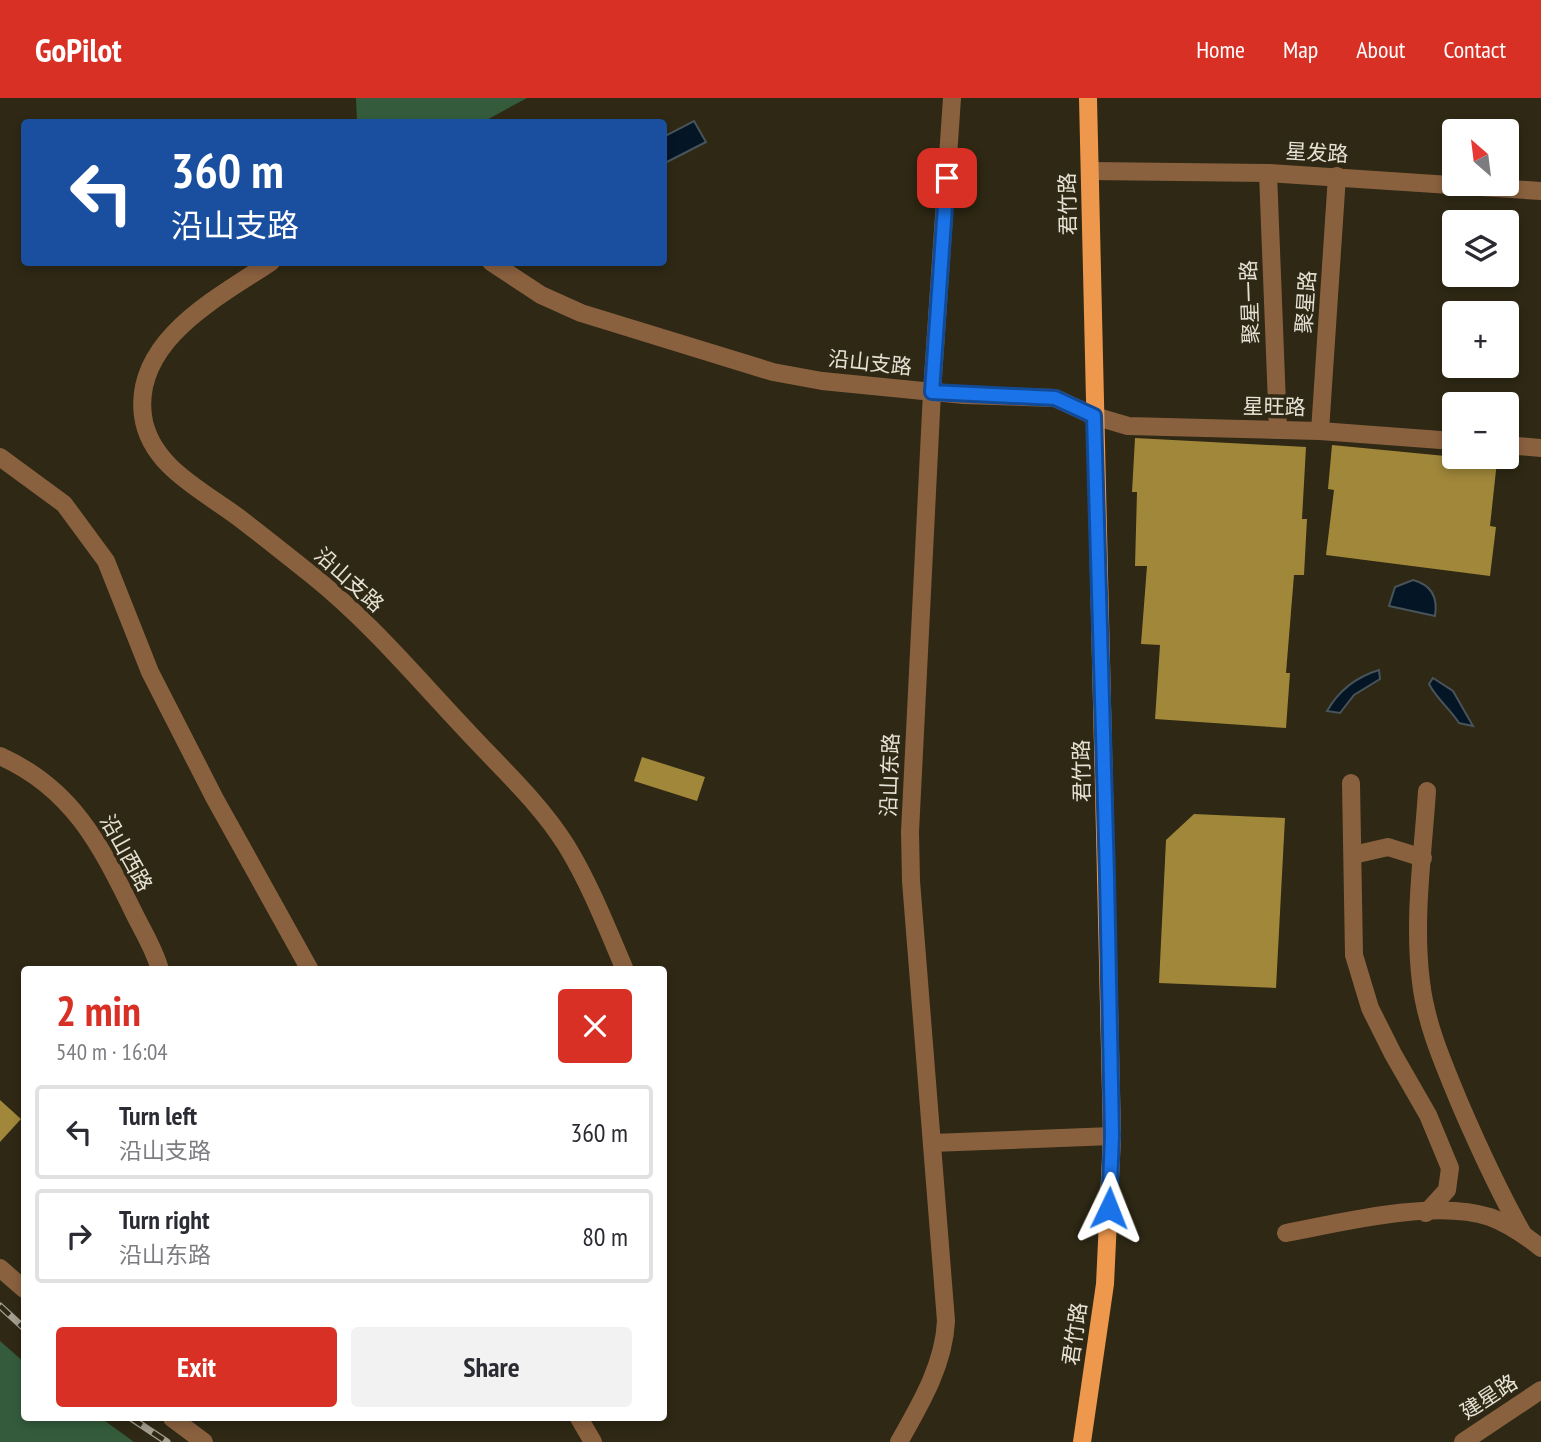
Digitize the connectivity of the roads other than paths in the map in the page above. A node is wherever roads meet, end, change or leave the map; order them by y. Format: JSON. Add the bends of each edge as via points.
{"nodes":[{"id":1,"x":952,"y":98,"type":"edge"},
{"id":2,"x":1088,"y":98,"type":"edge"},
{"id":3,"x":1090,"y":171,"type":"junction"},
{"id":4,"x":1268,"y":173,"type":"junction"},
{"id":5,"x":1337,"y":176,"type":"junction"},
{"id":6,"x":1541,"y":191,"type":"edge"},
{"id":7,"x":265,"y":266,"type":"edge"},
{"id":8,"x":497,"y":266,"type":"edge"},
{"id":9,"x":932,"y":392,"type":"junction"},
{"id":10,"x":1094,"y":416,"type":"junction"},
{"id":11,"x":1278,"y":429,"type":"junction"},
{"id":12,"x":1320,"y":431,"type":"junction"},
{"id":13,"x":1442,"y":440,"type":"edge"},
{"id":14,"x":1519,"y":446,"type":"edge"},
{"id":15,"x":1541,"y":448,"type":"edge"},
{"id":16,"x":0,"y":457,"type":"edge"},
{"id":17,"x":0,"y":756,"type":"edge"},
{"id":18,"x":1351,"y":783,"type":"dead end"},
{"id":19,"x":1427,"y":791,"type":"dead end"},
{"id":20,"x":1353,"y":855,"type":"junction"},
{"id":21,"x":1423,"y":858,"type":"junction"},
{"id":22,"x":160,"y":966,"type":"edge"},
{"id":23,"x":308,"y":966,"type":"edge"},
{"id":24,"x":623,"y":966,"type":"edge"},
{"id":25,"x":1112,"y":1136,"type":"junction"},
{"id":26,"x":932,"y":1143,"type":"junction"},
{"id":27,"x":1426,"y":1213,"type":"junction"},
{"id":28,"x":1286,"y":1233,"type":"dead end"},
{"id":29,"x":1523,"y":1234,"type":"junction"},
{"id":30,"x":1541,"y":1248,"type":"edge"},
{"id":31,"x":0,"y":1268,"type":"edge"},
{"id":32,"x":21,"y":1286,"type":"edge"},
{"id":33,"x":1541,"y":1390,"type":"edge"},
{"id":34,"x":176,"y":1421,"type":"edge"},
{"id":35,"x":581,"y":1421,"type":"edge"},
{"id":36,"x":204,"y":1442,"type":"edge"},
{"id":37,"x":593,"y":1442,"type":"edge"},
{"id":38,"x":899,"y":1442,"type":"edge"},
{"id":39,"x":1082,"y":1442,"type":"edge"},
{"id":40,"x":1463,"y":1442,"type":"edge"}],
"edges":[{"from":1,"to":9,"type":"street","name":"沿山东路"},
{"from":2,"to":3,"type":"main road","name":"君竹路"},
{"from":3,"to":4,"type":"street","name":"星发路"},
{"from":3,"to":10,"type":"main road","name":"君竹路"},
{"from":4,"to":5,"type":"street","name":"星发路"},
{"from":4,"to":11,"type":"street","name":"聚星一路"},
{"from":5,"to":6,"type":"street","name":"星发路"},
{"from":5,"to":12,"type":"street","name":"聚星路"},
{"from":7,"to":24,"type":"street","name":"沿山支路","via":[[203,308],[163,348],[143,394],[150,437],[176,472],[336,596],[528,795],[573,857]]},
{"from":8,"to":9,"type":"street","name":"沿山支路","via":[[557,304],[752,365],[822,381]]},
{"from":9,"to":10,"type":"street","name":"沿山支路","via":[[1055,398]]},
{"from":9,"to":26,"type":"street","name":"沿山东路","via":[[910,832]]},
{"from":10,"to":11,"type":"street","name":"星旺路","via":[[1128,426]]},
{"from":10,"to":25,"type":"main road","name":"君竹路"},
{"from":11,"to":12,"type":"street","name":"星旺路"},
{"from":12,"to":13,"type":"street","name":"星旺路"},
{"from":14,"to":15,"type":"street"},
{"from":16,"to":23,"type":"street","via":[[64,503],[106,561],[150,672]]},
{"from":17,"to":22,"type":"street","name":"沿山西路","via":[[44,782],[85,824]]},
{"from":18,"to":20,"type":"street"},
{"from":19,"to":21,"type":"street"},
{"from":20,"to":21,"type":"street","via":[[1388,847]]},
{"from":20,"to":27,"type":"street","via":[[1354,955],[1370,1009],[1428,1115],[1450,1168],[1447,1190]]},
{"from":21,"to":29,"type":"street","via":[[1418,926],[1428,1017],[1476,1141]]},
{"from":25,"to":26,"type":"street"},
{"from":25,"to":39,"type":"main road","name":"君竹路","via":[[1105,1284]]},
{"from":26,"to":38,"type":"street","name":"沿山东路","via":[[946,1333],[933,1377]]},
{"from":27,"to":28,"type":"street","via":[[1379,1216]]},
{"from":27,"to":29,"type":"street","via":[[1461,1211],[1485,1216]]},
{"from":29,"to":30,"type":"street"},
{"from":31,"to":32,"type":"street"},
{"from":33,"to":40,"type":"street","name":"建星路"},
{"from":34,"to":36,"type":"street"},
{"from":35,"to":37,"type":"street"}]}
